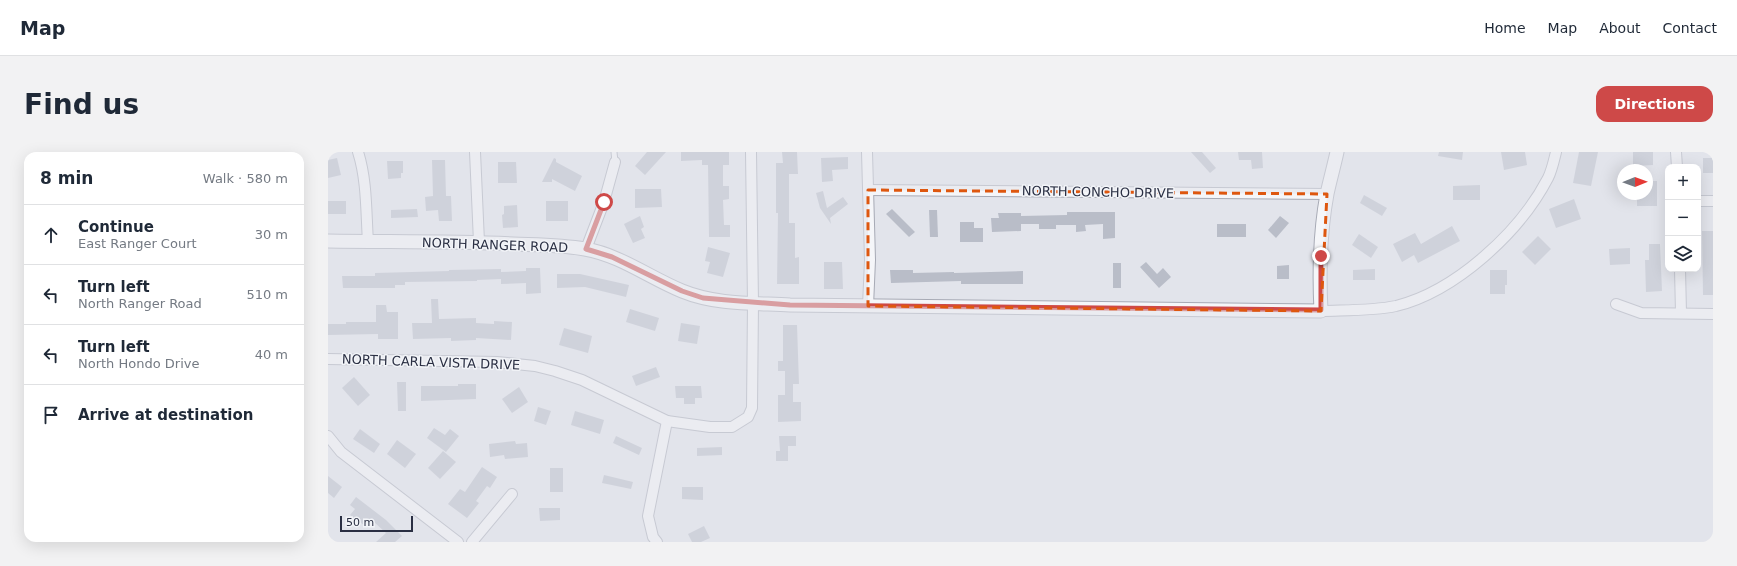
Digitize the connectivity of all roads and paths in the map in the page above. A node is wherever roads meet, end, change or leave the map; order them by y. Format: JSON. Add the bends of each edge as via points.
{"nodes":[{"id":1,"x":358,"y":152,"type":"edge"},
{"id":2,"x":475,"y":152,"type":"edge"},
{"id":3,"x":750,"y":152,"type":"edge"},
{"id":4,"x":867,"y":152,"type":"edge"},
{"id":5,"x":1337,"y":152,"type":"edge"},
{"id":6,"x":1556,"y":152,"type":"edge"},
{"id":7,"x":1676,"y":152,"type":"edge"},
{"id":8,"x":615,"y":157,"type":"edge"},
{"id":9,"x":1677,"y":164,"type":"edge"},
{"id":10,"x":868,"y":190,"type":"junction"},
{"id":11,"x":1327,"y":194,"type":"junction"},
{"id":12,"x":1701,"y":201,"type":"edge"},
{"id":13,"x":1713,"y":201,"type":"edge"},
{"id":14,"x":328,"y":241,"type":"edge"},
{"id":15,"x":368,"y":242,"type":"junction"},
{"id":16,"x":479,"y":242,"type":"junction"},
{"id":17,"x":586,"y":249,"type":"junction"},
{"id":18,"x":1680,"y":272,"type":"edge"},
{"id":19,"x":753,"y":303,"type":"junction"},
{"id":20,"x":1616,"y":304,"type":"dead end"},
{"id":21,"x":868,"y":306,"type":"junction"},
{"id":22,"x":1321,"y":310,"type":"junction"},
{"id":23,"x":1681,"y":313,"type":"junction"},
{"id":24,"x":1713,"y":314,"type":"edge"},
{"id":25,"x":328,"y":359,"type":"edge"},
{"id":26,"x":667,"y":421,"type":"junction"},
{"id":27,"x":328,"y":436,"type":"edge"},
{"id":28,"x":512,"y":494,"type":"dead end"},
{"id":29,"x":458,"y":542,"type":"edge"},
{"id":30,"x":472,"y":542,"type":"edge"},
{"id":31,"x":657,"y":542,"type":"edge"}],
"edges":[{"from":1,"to":15,"type":"street"},
{"from":2,"to":16,"type":"street"},
{"from":3,"to":19,"type":"street","name":"NORTH CARLA VISTA DRIVE"},
{"from":4,"to":10,"type":"street"},
{"from":5,"to":11,"type":"street"},
{"from":6,"to":22,"type":"street","name":"NORTH RANGER ROAD","via":[[1549,176],[1531,207],[1505,236],[1448,284],[1423,297],[1395,306]]},
{"from":7,"to":9,"type":"street"},
{"from":8,"to":17,"type":"street","via":[[604,202]]},
{"from":10,"to":11,"type":"street","name":"NORTH CONCHO DRIVE"},
{"from":10,"to":21,"type":"street"},
{"from":11,"to":22,"type":"street","via":[[1321,256]]},
{"from":12,"to":13,"type":"street"},
{"from":14,"to":15,"type":"street","name":"NORTH RANGER ROAD"},
{"from":15,"to":16,"type":"street","name":"NORTH RANGER ROAD"},
{"from":16,"to":17,"type":"street","name":"NORTH RANGER ROAD"},
{"from":17,"to":19,"type":"street","name":"NORTH RANGER ROAD","via":[[612,257],[682,291],[703,298]]},
{"from":18,"to":23,"type":"street"},
{"from":19,"to":21,"type":"street","name":"NORTH RANGER ROAD"},
{"from":19,"to":26,"type":"street","name":"NORTH CARLA VISTA DRIVE","via":[[752,408],[748,417],[732,427]]},
{"from":20,"to":23,"type":"street","via":[[1640,313]]},
{"from":21,"to":22,"type":"street","name":"NORTH RANGER ROAD"},
{"from":23,"to":24,"type":"street"},
{"from":25,"to":26,"type":"street","name":"NORTH CARLA VISTA DRIVE","via":[[497,362],[535,366],[582,380]]},
{"from":26,"to":31,"type":"street","via":[[648,516],[653,537]]},
{"from":27,"to":29,"type":"street","via":[[341,452]]},
{"from":28,"to":30,"type":"street"}]}
